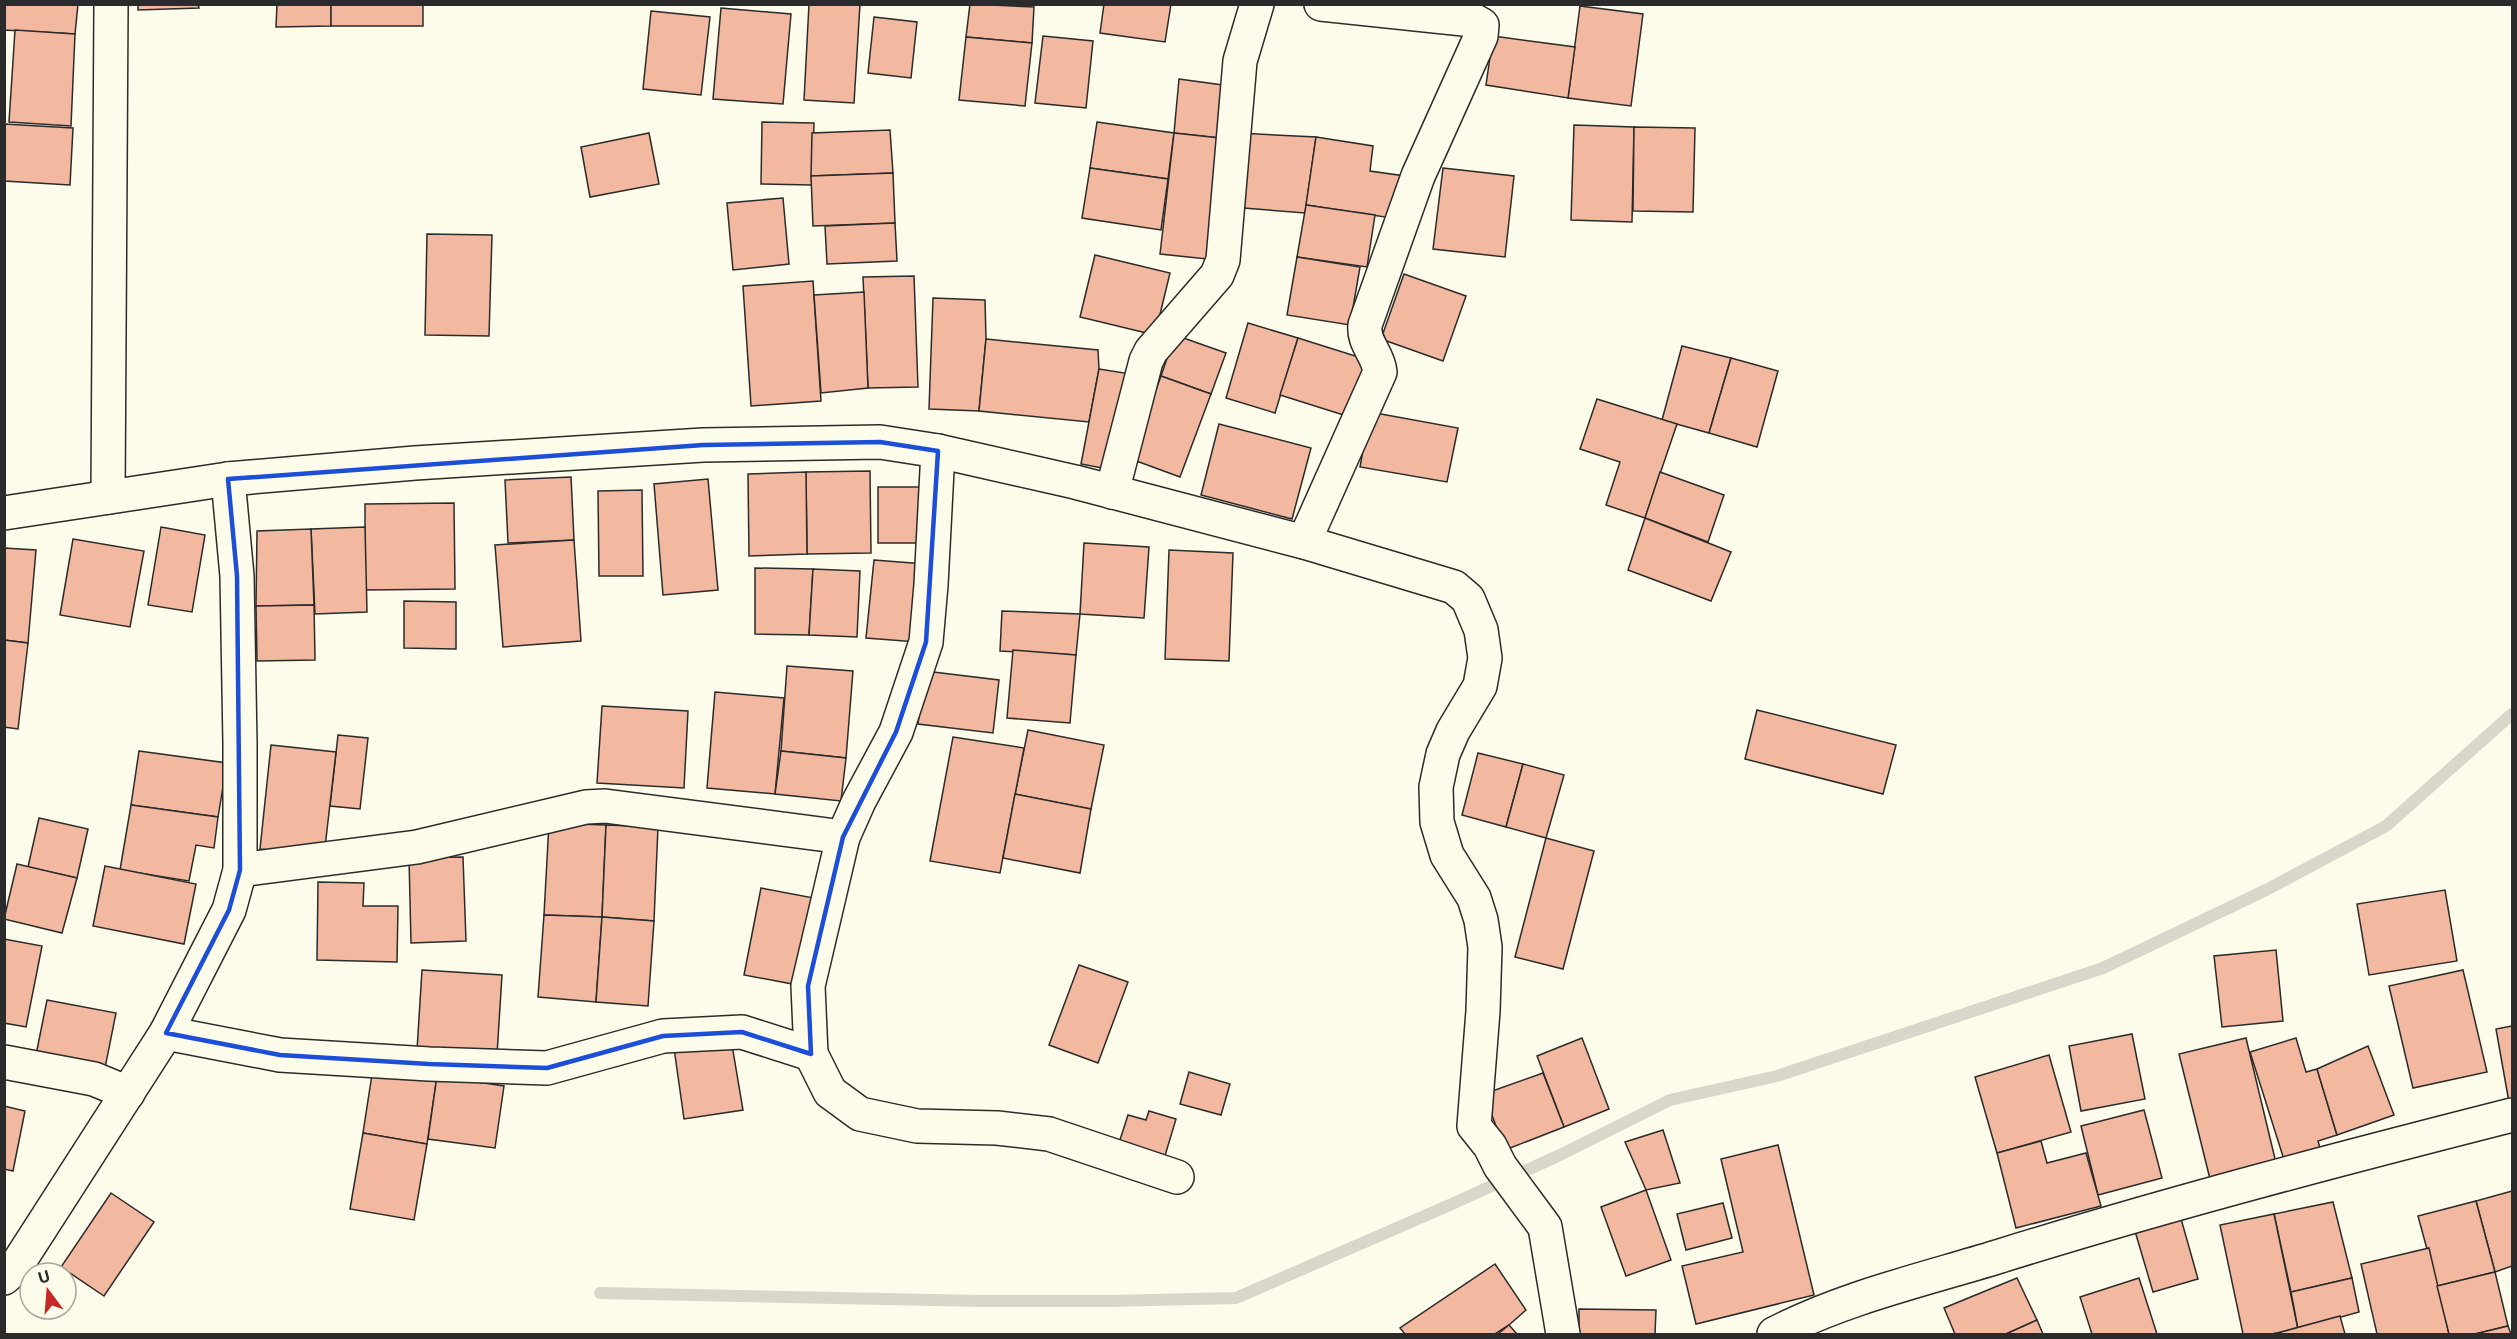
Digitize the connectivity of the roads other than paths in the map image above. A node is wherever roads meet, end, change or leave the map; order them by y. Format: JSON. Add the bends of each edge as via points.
{"nodes":[{"id":1,"x":111,"y":4,"type":"edge"},
{"id":2,"x":1257,"y":4,"type":"edge"},
{"id":3,"x":1321,"y":4,"type":"edge"},
{"id":4,"x":938,"y":451,"type":"junction"},
{"id":5,"x":228,"y":480,"type":"junction"},
{"id":6,"x":1112,"y":492,"type":"junction"},
{"id":7,"x":108,"y":497,"type":"junction"},
{"id":8,"x":4,"y":513,"type":"edge"},
{"id":9,"x":1304,"y":542,"type":"junction"},
{"id":10,"x":843,"y":837,"type":"junction"},
{"id":11,"x":240,"y":870,"type":"junction"},
{"id":12,"x":166,"y":1033,"type":"junction"},
{"id":13,"x":811,"y":1054,"type":"junction"},
{"id":14,"x":4,"y":1062,"type":"edge"},
{"id":15,"x":128,"y":1094,"type":"junction"},
{"id":16,"x":2512,"y":1115,"type":"edge"},
{"id":17,"x":1177,"y":1178,"type":"dead end"},
{"id":18,"x":4,"y":1278,"type":"edge"},
{"id":19,"x":1563,"y":1335,"type":"edge"},
{"id":20,"x":1774,"y":1335,"type":"edge"}],
"edges":[{"from":1,"to":7,"type":"street"},
{"from":2,"to":6,"type":"street","via":[[1240,61],[1223,260],[1217,275],[1146,361]]},
{"from":3,"to":9,"type":"street","via":[[1473,20],[1482,25],[1481,36],[1418,176],[1365,325],[1366,342],[1376,353],[1380,372]]},
{"from":4,"to":5,"type":"street","via":[[880,442],[703,446],[416,463]]},
{"from":4,"to":6,"type":"street"},
{"from":4,"to":10,"type":"street","via":[[926,642],[896,732]]},
{"from":5,"to":7,"type":"street"},
{"from":5,"to":11,"type":"street","via":[[237,576]]},
{"from":6,"to":9,"type":"street"},
{"from":7,"to":8,"type":"street"},
{"from":9,"to":19,"type":"street","via":[[1454,587],[1468,599],[1481,630],[1485,658],[1480,686],[1443,754],[1436,787],[1437,822],[1447,855],[1474,898],[1485,947],[1474,1126],[1545,1227]]},
{"from":10,"to":11,"type":"street","via":[[604,806],[417,847]]},
{"from":10,"to":13,"type":"street","via":[[808,986]]},
{"from":11,"to":12,"type":"street","via":[[229,910]]},
{"from":12,"to":13,"type":"street","via":[[280,1055],[547,1068],[663,1036],[741,1032]]},
{"from":12,"to":15,"type":"street"},
{"from":13,"to":17,"type":"street","via":[[830,1092],[860,1114],[917,1126],[1049,1134]]},
{"from":14,"to":15,"type":"street","via":[[94,1079]]},
{"from":15,"to":18,"type":"street","via":[[15,1268]]},
{"from":16,"to":20,"type":"street","via":[[2109,1222],[1830,1309]]}]}
